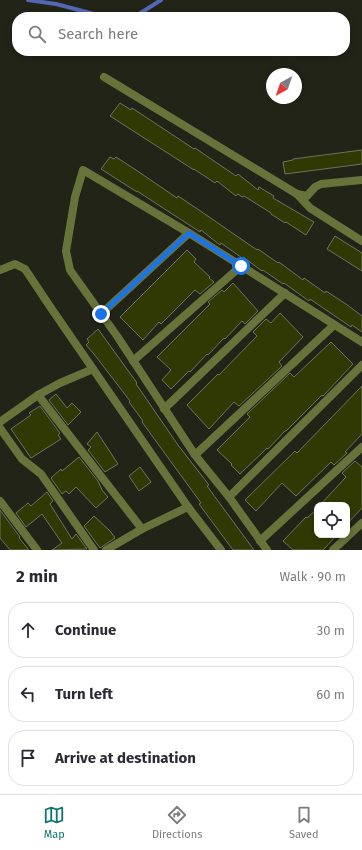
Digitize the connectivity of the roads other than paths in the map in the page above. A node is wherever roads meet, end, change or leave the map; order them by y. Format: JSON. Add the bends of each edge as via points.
{"nodes":[{"id":1,"x":104,"y":77,"type":"dead end"},
{"id":2,"x":362,"y":180,"type":"edge"},
{"id":3,"x":297,"y":194,"type":"junction"},
{"id":4,"x":189,"y":233,"type":"junction"},
{"id":5,"x":362,"y":241,"type":"edge"},
{"id":6,"x":241,"y":266,"type":"junction"},
{"id":7,"x":0,"y":270,"type":"edge"},
{"id":8,"x":285,"y":293,"type":"junction"},
{"id":9,"x":101,"y":314,"type":"junction"},
{"id":10,"x":334,"y":325,"type":"junction"},
{"id":11,"x":362,"y":342,"type":"edge"},
{"id":12,"x":133,"y":361,"type":"junction"},
{"id":13,"x":362,"y":365,"type":"edge"},
{"id":14,"x":93,"y":369,"type":"junction"},
{"id":15,"x":38,"y":395,"type":"junction"},
{"id":16,"x":164,"y":409,"type":"junction"},
{"id":17,"x":0,"y":422,"type":"edge"},
{"id":18,"x":0,"y":428,"type":"edge"},
{"id":19,"x":362,"y":447,"type":"edge"},
{"id":20,"x":195,"y":455,"type":"junction"},
{"id":21,"x":228,"y":497,"type":"junction"},
{"id":22,"x":0,"y":501,"type":"edge"},
{"id":23,"x":188,"y":507,"type":"junction"},
{"id":24,"x":362,"y":523,"type":"edge"},
{"id":25,"x":142,"y":529,"type":"junction"},
{"id":26,"x":260,"y":542,"type":"junction"},
{"id":27,"x":37,"y":550,"type":"edge"},
{"id":28,"x":94,"y":550,"type":"edge"},
{"id":29,"x":106,"y":550,"type":"edge"},
{"id":30,"x":221,"y":550,"type":"edge"},
{"id":31,"x":267,"y":550,"type":"edge"},
{"id":32,"x":333,"y":550,"type":"edge"}],
"edges":[{"from":1,"to":3,"type":"street"},
{"from":2,"to":3,"type":"street","via":[[321,184],[307,196]]},
{"from":3,"to":5,"type":"street","via":[[310,208]]},
{"from":4,"to":6,"type":"street"},
{"from":4,"to":9,"type":"street"},
{"from":4,"to":9,"type":"street","via":[[83,170],[75,196],[66,251],[70,270]]},
{"from":6,"to":8,"type":"street"},
{"from":6,"to":12,"type":"street"},
{"from":7,"to":14,"type":"street","via":[[15,264],[25,268]]},
{"from":8,"to":10,"type":"street"},
{"from":8,"to":16,"type":"street"},
{"from":9,"to":12,"type":"street"},
{"from":10,"to":11,"type":"street"},
{"from":10,"to":20,"type":"street"},
{"from":12,"to":16,"type":"street"},
{"from":13,"to":21,"type":"street"},
{"from":14,"to":15,"type":"street"},
{"from":14,"to":23,"type":"street"},
{"from":15,"to":17,"type":"street"},
{"from":15,"to":25,"type":"street"},
{"from":16,"to":20,"type":"street"},
{"from":18,"to":28,"type":"street","via":[[22,459],[41,474]]},
{"from":19,"to":26,"type":"street"},
{"from":20,"to":21,"type":"street"},
{"from":21,"to":26,"type":"street"},
{"from":22,"to":27,"type":"street"},
{"from":23,"to":25,"type":"street"},
{"from":23,"to":30,"type":"street"},
{"from":24,"to":32,"type":"street"},
{"from":25,"to":29,"type":"street"},
{"from":26,"to":31,"type":"street"}]}
